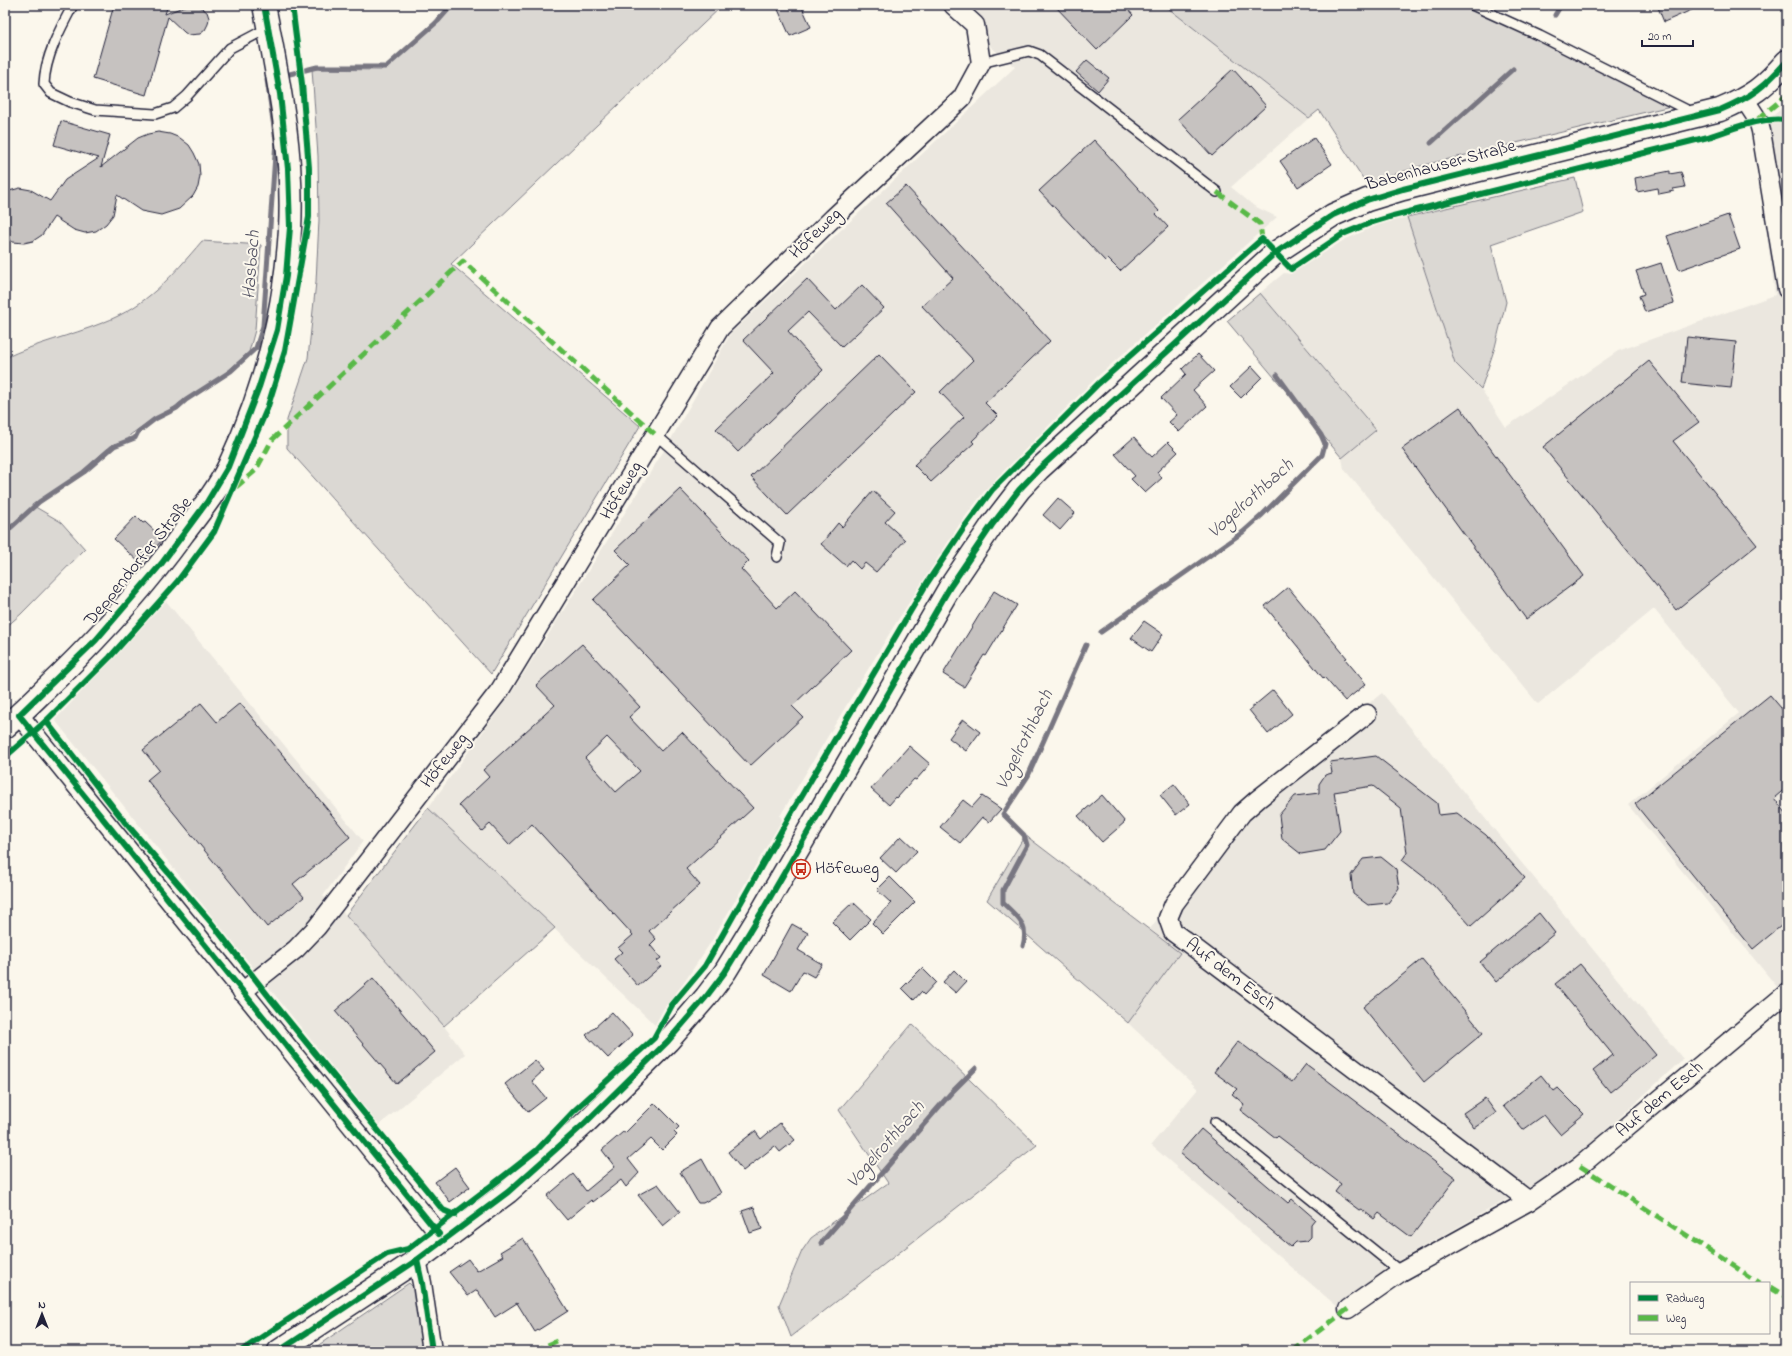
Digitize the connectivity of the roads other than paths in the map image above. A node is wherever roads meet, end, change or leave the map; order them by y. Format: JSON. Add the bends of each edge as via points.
{"nodes":[{"id":1,"x":73,"y":5,"type":"edge"},
{"id":2,"x":264,"y":5,"type":"edge"},
{"id":3,"x":952,"y":5,"type":"edge"},
{"id":4,"x":1472,"y":5,"type":"edge"},
{"id":5,"x":269,"y":28,"type":"junction"},
{"id":6,"x":1787,"y":61,"type":"edge"},
{"id":7,"x":981,"y":64,"type":"junction"},
{"id":8,"x":1745,"y":100,"type":"junction"},
{"id":9,"x":1700,"y":117,"type":"junction"},
{"id":10,"x":1217,"y":192,"type":"dead end"},
{"id":11,"x":1787,"y":289,"type":"edge"},
{"id":12,"x":656,"y":435,"type":"junction"},
{"id":13,"x":777,"y":557,"type":"dead end"},
{"id":14,"x":1367,"y":714,"type":"dead end"},
{"id":15,"x":12,"y":721,"type":"edge"},
{"id":16,"x":242,"y":992,"type":"junction"},
{"id":17,"x":1787,"y":993,"type":"edge"},
{"id":18,"x":1216,"y":1122,"type":"dead end"},
{"id":19,"x":1529,"y":1201,"type":"junction"},
{"id":20,"x":444,"y":1240,"type":"junction"},
{"id":21,"x":417,"y":1260,"type":"junction"},
{"id":22,"x":1401,"y":1272,"type":"junction"},
{"id":23,"x":1348,"y":1310,"type":"dead end"},
{"id":24,"x":279,"y":1351,"type":"edge"},
{"id":25,"x":432,"y":1351,"type":"edge"}],
"edges":[{"from":1,"to":5,"type":"lane","via":[[44,71],[44,84],[51,93],[102,111],[155,114],[173,108],[230,48]]},
{"from":2,"to":5,"type":"main road","name":"Deppendorfer Straße"},
{"from":3,"to":7,"type":"street","via":[[975,25]]},
{"from":4,"to":9,"type":"lane","via":[[1540,36]]},
{"from":5,"to":15,"type":"main road","name":"Deppendorfer Straße","via":[[280,94],[288,169],[290,227],[286,276],[277,330],[259,387],[228,467],[207,502],[162,564],[96,640]]},
{"from":6,"to":8,"type":"main road","name":"Babenhauser Straße","via":[[1761,88]]},
{"from":7,"to":10,"type":"lane","via":[[1029,51],[1040,55]]},
{"from":7,"to":12,"type":"street","name":"Höfeweg","via":[[962,98],[832,218],[720,328]]},
{"from":8,"to":9,"type":"main road","name":"Babenhauser Straße"},
{"from":8,"to":11,"type":"street","via":[[1758,120],[1761,131]]},
{"from":9,"to":20,"type":"main road","name":"Babenhauser Straße","via":[[1402,189],[1367,200],[1315,225],[1275,253],[1060,448],[1019,490],[992,525],[950,587],[750,931],[706,997],[668,1041],[584,1124],[508,1192]]},
{"from":12,"to":13,"type":"lane","via":[[780,543]]},
{"from":12,"to":16,"type":"street","name":"Höfeweg","via":[[500,690],[317,927],[296,949]]},
{"from":14,"to":19,"type":"street","name":"Auf dem Esch","via":[[1242,813],[1174,904],[1168,918],[1173,932]]},
{"from":15,"to":16,"type":"street"},
{"from":16,"to":20,"type":"street"},
{"from":17,"to":19,"type":"street","name":"Auf dem Esch","via":[[1580,1166]]},
{"from":18,"to":22,"type":"lane"},
{"from":19,"to":22,"type":"street","name":"Auf dem Esch"},
{"from":20,"to":21,"type":"main road","name":"Babenhauser Straße"},
{"from":21,"to":24,"type":"main road","name":"Babenhauser Straße"},
{"from":21,"to":25,"type":"street"},
{"from":22,"to":23,"type":"street","name":"Auf dem Esch"}]}
